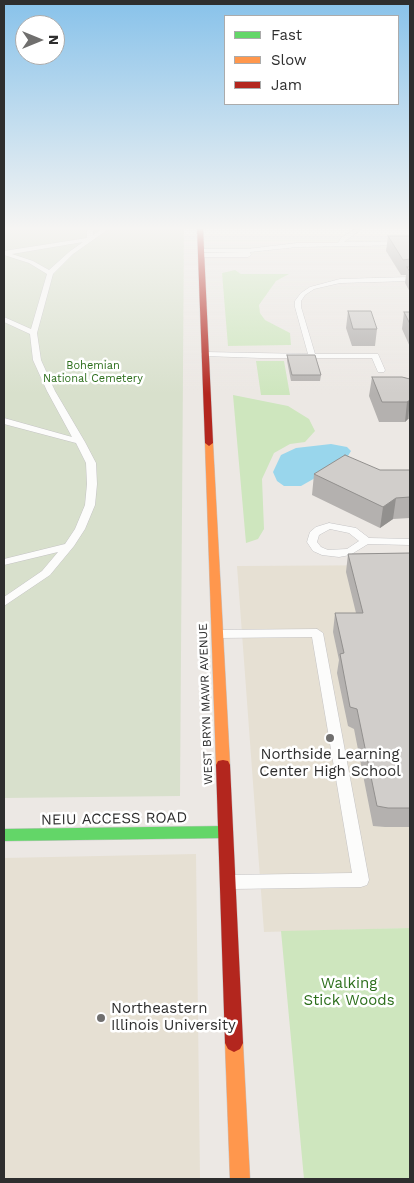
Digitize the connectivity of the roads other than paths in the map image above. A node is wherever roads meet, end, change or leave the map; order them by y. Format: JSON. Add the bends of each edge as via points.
{"nodes":[{"id":1,"x":47,"y":283,"type":"edge"},
{"id":2,"x":202,"y":283,"type":"edge"},
{"id":3,"x":331,"y":283,"type":"edge"},
{"id":4,"x":4,"y":319,"type":"edge"},
{"id":5,"x":32,"y":333,"type":"junction"},
{"id":6,"x":205,"y":354,"type":"junction"},
{"id":7,"x":312,"y":356,"type":"junction"},
{"id":8,"x":381,"y":370,"type":"dead end"},
{"id":9,"x":4,"y":421,"type":"edge"},
{"id":10,"x":81,"y":442,"type":"junction"},
{"id":11,"x":366,"y":542,"type":"dead end"},
{"id":12,"x":410,"y":542,"type":"edge"},
{"id":13,"x":69,"y":546,"type":"junction"},
{"id":14,"x":4,"y":562,"type":"edge"},
{"id":15,"x":4,"y":602,"type":"edge"},
{"id":16,"x":217,"y":634,"type":"junction"},
{"id":17,"x":225,"y":832,"type":"junction"},
{"id":18,"x":4,"y":835,"type":"edge"},
{"id":19,"x":227,"y":882,"type":"junction"},
{"id":20,"x":240,"y":1179,"type":"edge"}],
"edges":[{"from":1,"to":5,"type":"lane"},
{"from":2,"to":6,"type":"street","name":"WEST BRYN MAWR AVENUE"},
{"from":3,"to":7,"type":"lane","via":[[312,288],[298,301]]},
{"from":4,"to":5,"type":"lane"},
{"from":5,"to":10,"type":"lane","via":[[37,360]]},
{"from":6,"to":7,"type":"lane"},
{"from":6,"to":16,"type":"street","name":"WEST BRYN MAWR AVENUE"},
{"from":7,"to":8,"type":"lane","via":[[375,356]]},
{"from":9,"to":10,"type":"lane"},
{"from":10,"to":13,"type":"lane","via":[[90,463],[90,505]]},
{"from":11,"to":12,"type":"lane"},
{"from":13,"to":14,"type":"lane"},
{"from":13,"to":15,"type":"lane","via":[[46,573]]},
{"from":16,"to":17,"type":"street","name":"WEST BRYN MAWR AVENUE"},
{"from":16,"to":19,"type":"lane","via":[[317,633],[361,880]]},
{"from":17,"to":18,"type":"street","name":"NEIU ACCESS ROAD"},
{"from":17,"to":19,"type":"street","name":"WEST BRYN MAWR AVENUE"},
{"from":19,"to":20,"type":"street","name":"WEST BRYN MAWR AVENUE"}]}
